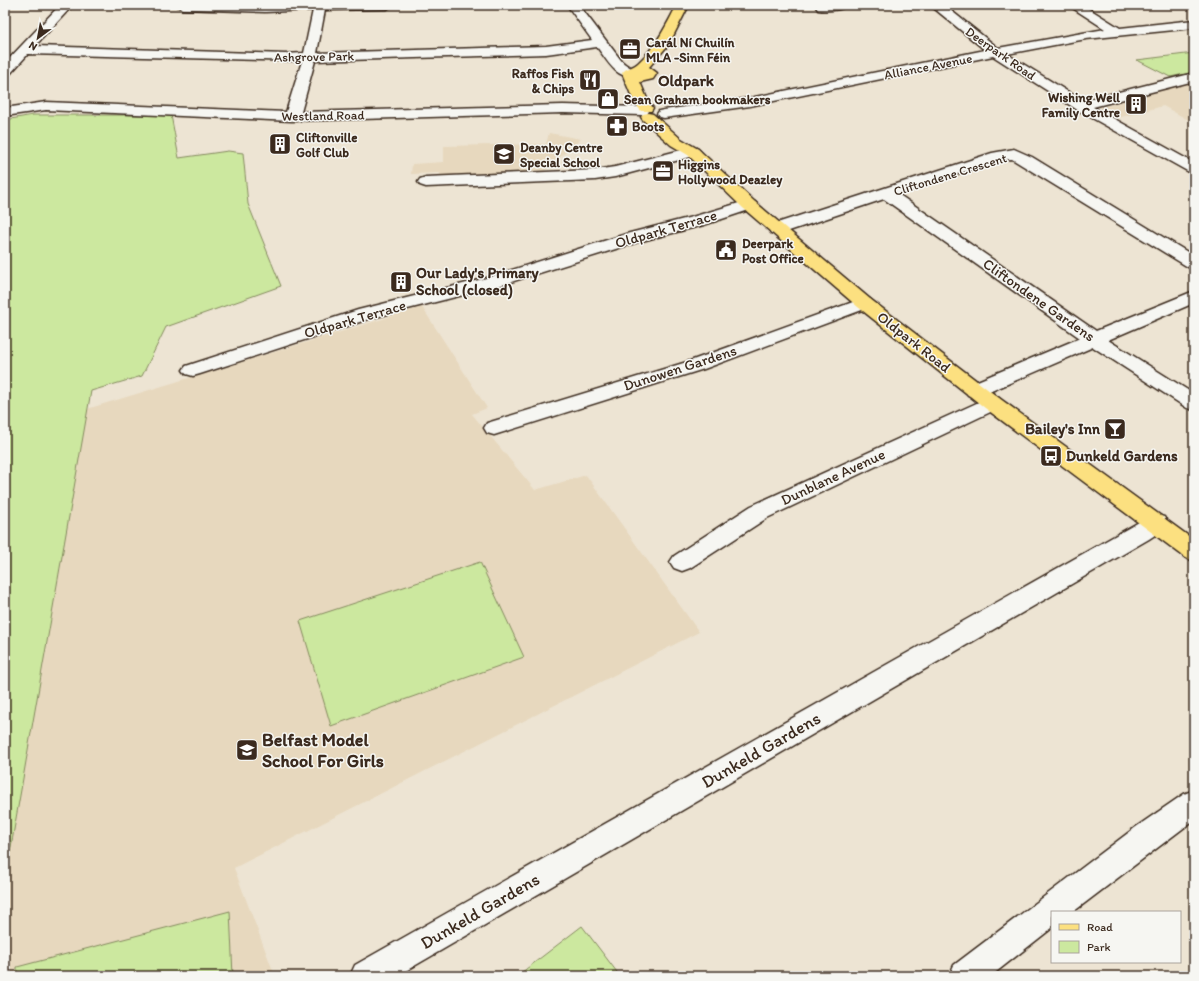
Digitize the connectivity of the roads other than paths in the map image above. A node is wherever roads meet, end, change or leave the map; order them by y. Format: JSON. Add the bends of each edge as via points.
{"nodes":[{"id":1,"x":67,"y":5,"type":"edge"},
{"id":2,"x":182,"y":5,"type":"edge"},
{"id":3,"x":387,"y":5,"type":"edge"},
{"id":4,"x":573,"y":5,"type":"edge"},
{"id":5,"x":683,"y":5,"type":"edge"},
{"id":6,"x":841,"y":5,"type":"edge"},
{"id":7,"x":936,"y":5,"type":"edge"},
{"id":8,"x":1074,"y":5,"type":"edge"},
{"id":9,"x":320,"y":6,"type":"edge"},
{"id":10,"x":822,"y":8,"type":"dead end"},
{"id":11,"x":1194,"y":24,"type":"edge"},
{"id":12,"x":1116,"y":31,"type":"junction"},
{"id":13,"x":602,"y":42,"type":"junction"},
{"id":14,"x":26,"y":50,"type":"junction"},
{"id":15,"x":995,"y":52,"type":"junction"},
{"id":16,"x":310,"y":57,"type":"junction"},
{"id":17,"x":5,"y":71,"type":"edge"},
{"id":18,"x":639,"y":73,"type":"junction"},
{"id":19,"x":1193,"y":77,"type":"edge"},
{"id":20,"x":1081,"y":106,"type":"junction"},
{"id":21,"x":5,"y":112,"type":"edge"},
{"id":22,"x":653,"y":112,"type":"junction"},
{"id":23,"x":292,"y":117,"type":"junction"},
{"id":24,"x":693,"y":152,"type":"junction"},
{"id":25,"x":1194,"y":169,"type":"edge"},
{"id":26,"x":426,"y":182,"type":"dead end"},
{"id":27,"x":886,"y":193,"type":"junction"},
{"id":28,"x":748,"y":205,"type":"junction"},
{"id":29,"x":777,"y":229,"type":"junction"},
{"id":30,"x":1194,"y":262,"type":"edge"},
{"id":31,"x":1194,"y":296,"type":"edge"},
{"id":32,"x":864,"y":304,"type":"junction"},
{"id":33,"x":1094,"y":339,"type":"junction"},
{"id":34,"x":193,"y":370,"type":"dead end"},
{"id":35,"x":975,"y":390,"type":"junction"},
{"id":36,"x":992,"y":403,"type":"junction"},
{"id":37,"x":1194,"y":404,"type":"edge"},
{"id":38,"x":494,"y":428,"type":"dead end"},
{"id":39,"x":1156,"y":524,"type":"junction"},
{"id":40,"x":1194,"y":552,"type":"edge"},
{"id":41,"x":682,"y":562,"type":"dead end"},
{"id":42,"x":1194,"y":803,"type":"edge"},
{"id":43,"x":366,"y":976,"type":"edge"},
{"id":44,"x":965,"y":976,"type":"edge"}],
"edges":[{"from":1,"to":14,"type":"street"},
{"from":2,"to":9,"type":"street","via":[[265,8]]},
{"from":3,"to":9,"type":"street"},
{"from":4,"to":13,"type":"street"},
{"from":5,"to":18,"type":"main road","via":[[663,44]]},
{"from":6,"to":10,"type":"street"},
{"from":7,"to":15,"type":"street","name":"Deerpark Road"},
{"from":8,"to":12,"type":"street"},
{"from":9,"to":16,"type":"street"},
{"from":11,"to":12,"type":"street","name":"Alliance Avenue"},
{"from":12,"to":15,"type":"street","name":"Alliance Avenue"},
{"from":13,"to":16,"type":"street","name":"Ashgrove Park","via":[[546,50]]},
{"from":13,"to":18,"type":"street","via":[[620,68]]},
{"from":14,"to":16,"type":"street","name":"Ashgrove Park"},
{"from":14,"to":17,"type":"street"},
{"from":15,"to":20,"type":"street","name":"Deerpark Road"},
{"from":15,"to":22,"type":"street","name":"Alliance Avenue","via":[[750,102]]},
{"from":16,"to":23,"type":"street"},
{"from":18,"to":22,"type":"main road","name":"Oldpark Road","via":[[641,102]]},
{"from":19,"to":20,"type":"street"},
{"from":20,"to":25,"type":"street","name":"Deerpark Road"},
{"from":21,"to":23,"type":"street","name":"Westland Road","via":[[46,106],[72,106]]},
{"from":22,"to":23,"type":"street","name":"Westland Road","via":[[563,108]]},
{"from":22,"to":24,"type":"main road","name":"Oldpark Road","via":[[676,142]]},
{"from":24,"to":26,"type":"street","via":[[595,175]]},
{"from":24,"to":28,"type":"main road","name":"Oldpark Road"},
{"from":27,"to":29,"type":"street","name":"Cliftondene Crescent"},
{"from":27,"to":30,"type":"street","name":"Cliftondene Crescent","via":[[997,156],[1014,154]]},
{"from":27,"to":33,"type":"street","name":"Cliftondene Gardens"},
{"from":28,"to":29,"type":"main road","name":"Oldpark Road"},
{"from":28,"to":34,"type":"street","name":"Oldpark Terrace","via":[[489,283],[365,314]]},
{"from":29,"to":32,"type":"main road","name":"Oldpark Road"},
{"from":31,"to":33,"type":"street"},
{"from":32,"to":35,"type":"main road","name":"Oldpark Road"},
{"from":32,"to":38,"type":"street","name":"Dunowen Gardens","via":[[697,364]]},
{"from":33,"to":35,"type":"street"},
{"from":33,"to":37,"type":"street","name":"Cliftondene Gardens"},
{"from":35,"to":36,"type":"main road","name":"Oldpark Road"},
{"from":36,"to":39,"type":"main road","name":"Oldpark Road"},
{"from":36,"to":41,"type":"street","name":"Dunblane Avenue","via":[[759,512]]},
{"from":39,"to":40,"type":"main road","name":"Oldpark Road"},
{"from":39,"to":43,"type":"street","name":"Dunkeld Gardens"},
{"from":42,"to":44,"type":"street"}]}
